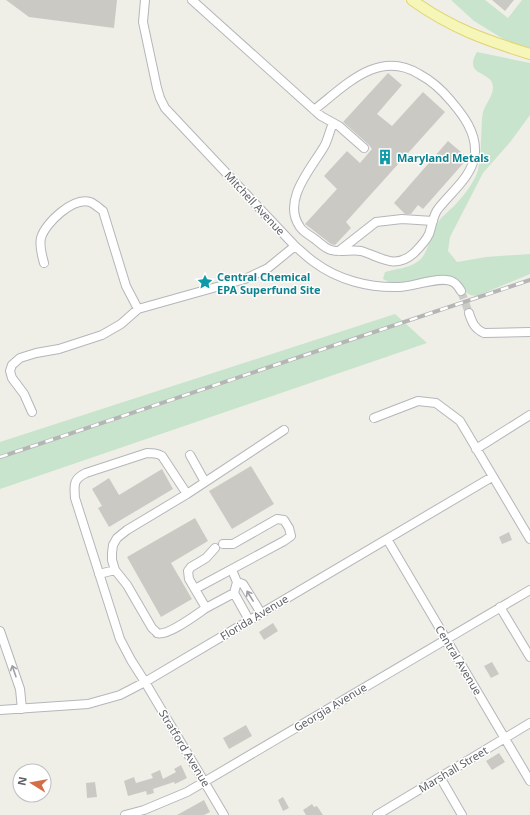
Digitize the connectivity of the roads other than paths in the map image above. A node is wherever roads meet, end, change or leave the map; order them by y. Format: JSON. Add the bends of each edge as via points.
{"nodes":[{"id":1,"x":145,"y":0,"type":"edge"},
{"id":2,"x":192,"y":0,"type":"edge"},
{"id":3,"x":412,"y":0,"type":"edge"},
{"id":4,"x":530,"y":54,"type":"edge"},
{"id":5,"x":314,"y":110,"type":"junction"},
{"id":6,"x":333,"y":123,"type":"junction"},
{"id":7,"x":364,"y":148,"type":"dead end"},
{"id":8,"x":433,"y":221,"type":"junction"},
{"id":9,"x":295,"y":246,"type":"junction"},
{"id":10,"x":339,"y":251,"type":"junction"},
{"id":11,"x":44,"y":263,"type":"dead end"},
{"id":12,"x":461,"y":292,"type":"tunnel mouth"},
{"id":13,"x":138,"y":309,"type":"junction"},
{"id":14,"x":469,"y":313,"type":"tunnel mouth"},
{"id":15,"x":530,"y":332,"type":"edge"},
{"id":16,"x":32,"y":412,"type":"dead end"},
{"id":17,"x":530,"y":415,"type":"edge"},
{"id":18,"x":374,"y":418,"type":"dead end"},
{"id":19,"x":284,"y":430,"type":"dead end"},
{"id":20,"x":476,"y":449,"type":"junction"},
{"id":21,"x":190,"y":455,"type":"dead end"},
{"id":22,"x":492,"y":477,"type":"junction"},
{"id":23,"x":205,"y":482,"type":"junction"},
{"id":24,"x":187,"y":494,"type":"junction"},
{"id":25,"x":387,"y":539,"type":"junction"},
{"id":26,"x":530,"y":539,"type":"edge"},
{"id":27,"x":223,"y":544,"type":"dead end"},
{"id":28,"x":215,"y":548,"type":"dead end"},
{"id":29,"x":115,"y":570,"type":"junction"},
{"id":30,"x":232,"y":570,"type":"junction"},
{"id":31,"x":99,"y":574,"type":"junction"},
{"id":32,"x":237,"y":582,"type":"junction"},
{"id":33,"x":195,"y":589,"type":"junction"},
{"id":34,"x":530,"y":590,"type":"edge"},
{"id":35,"x":234,"y":593,"type":"junction"},
{"id":36,"x":500,"y":607,"type":"junction"},
{"id":37,"x":206,"y":608,"type":"junction"},
{"id":38,"x":261,"y":613,"type":"junction"},
{"id":39,"x":249,"y":620,"type":"junction"},
{"id":40,"x":0,"y":631,"type":"edge"},
{"id":41,"x":446,"y":638,"type":"junction"},
{"id":42,"x":530,"y":657,"type":"edge"},
{"id":43,"x":145,"y":682,"type":"junction"},
{"id":44,"x":22,"y":709,"type":"junction"},
{"id":45,"x":0,"y":710,"type":"edge"},
{"id":46,"x":530,"y":723,"type":"edge"},
{"id":47,"x":505,"y":738,"type":"junction"},
{"id":48,"x":440,"y":777,"type":"junction"},
{"id":49,"x":530,"y":781,"type":"edge"},
{"id":50,"x":205,"y":782,"type":"junction"},
{"id":51,"x":125,"y":815,"type":"edge"},
{"id":52,"x":224,"y":815,"type":"edge"},
{"id":53,"x":377,"y":815,"type":"edge"},
{"id":54,"x":462,"y":815,"type":"edge"}],
"edges":[{"from":1,"to":9,"type":"street","name":"Mitchell Avenue","via":[[144,22],[157,88],[166,108]]},
{"from":2,"to":5,"type":"street"},
{"from":3,"to":4,"type":"main road","via":[[456,27],[482,39]]},
{"from":5,"to":6,"type":"street"},
{"from":5,"to":8,"type":"street","via":[[356,77],[381,66],[409,68],[428,78],[443,91],[469,126],[475,151],[474,161],[467,176],[437,210]]},
{"from":6,"to":7,"type":"street"},
{"from":6,"to":10,"type":"street","via":[[326,144],[297,191],[294,213],[300,227],[330,250]]},
{"from":8,"to":10,"type":"street","via":[[402,219],[376,222]]},
{"from":8,"to":10,"type":"street","via":[[428,235],[407,259],[389,261],[360,251]]},
{"from":9,"to":12,"type":"street","name":"Mitchell Avenue","via":[[333,274],[352,281],[393,288],[446,280],[453,282]]},
{"from":9,"to":13,"type":"street","via":[[268,268],[244,279]]},
{"from":11,"to":13,"type":"street","via":[[40,240],[44,230],[66,207],[89,201],[103,211],[126,286]]},
{"from":13,"to":16,"type":"street","via":[[121,324],[102,335],[20,358],[12,365],[12,378],[24,394]]},
{"from":14,"to":15,"type":"street","via":[[474,326],[484,333]]},
{"from":17,"to":20,"type":"street"},
{"from":18,"to":20,"type":"street","via":[[418,401],[436,403],[460,421]]},
{"from":19,"to":23,"type":"street"},
{"from":20,"to":22,"type":"street"},
{"from":21,"to":23,"type":"street"},
{"from":22,"to":25,"type":"street","name":"Florida Avenue"},
{"from":22,"to":26,"type":"street"},
{"from":23,"to":24,"type":"street"},
{"from":24,"to":29,"type":"street","via":[[117,538],[112,553]]},
{"from":24,"to":31,"type":"street","name":"Stratford Avenue","via":[[168,463],[157,453],[147,453],[80,476],[75,481],[75,498]]},
{"from":25,"to":38,"type":"street","name":"Florida Avenue"},
{"from":25,"to":41,"type":"street","name":"Central Avenue"},
{"from":27,"to":30,"type":"street","via":[[233,544],[276,519],[284,520],[289,528],[291,536],[284,542]]},
{"from":28,"to":33,"type":"street","via":[[188,571],[188,579]]},
{"from":29,"to":31,"type":"street"},
{"from":29,"to":37,"type":"street","via":[[157,633],[173,629]]},
{"from":30,"to":32,"type":"street"},
{"from":30,"to":33,"type":"street"},
{"from":31,"to":43,"type":"street","name":"Stratford Avenue","via":[[120,639]]},
{"from":32,"to":35,"type":"street"},
{"from":38,"to":32,"type":"street","one_way":true,"via":[[243,584]]},
{"from":33,"to":37,"type":"street"},
{"from":34,"to":36,"type":"street","name":"Georgia Avenue"},
{"from":35,"to":37,"type":"street"},
{"from":35,"to":39,"type":"street"},
{"from":36,"to":41,"type":"street","name":"Georgia Avenue"},
{"from":36,"to":42,"type":"street"},
{"from":38,"to":39,"type":"street","name":"Florida Avenue"},
{"from":39,"to":43,"type":"street","name":"Florida Avenue"},
{"from":44,"to":40,"type":"street","one_way":true,"via":[[20,689]]},
{"from":41,"to":47,"type":"street","name":"Central Avenue"},
{"from":41,"to":50,"type":"street","name":"Georgia Avenue"},
{"from":43,"to":44,"type":"street","name":"Florida Avenue","via":[[120,695],[88,704]]},
{"from":43,"to":50,"type":"street","name":"Stratford Avenue"},
{"from":44,"to":45,"type":"street","name":"Florida Avenue"},
{"from":46,"to":47,"type":"street","name":"Marshall Street"},
{"from":47,"to":48,"type":"street","name":"Marshall Street"},
{"from":47,"to":49,"type":"street","name":"Central Avenue"},
{"from":48,"to":53,"type":"street","name":"Marshall Street"},
{"from":48,"to":54,"type":"street"},
{"from":50,"to":51,"type":"street","name":"Georgia Avenue","via":[[167,802]]},
{"from":50,"to":52,"type":"street","name":"Stratford Avenue"}]}
